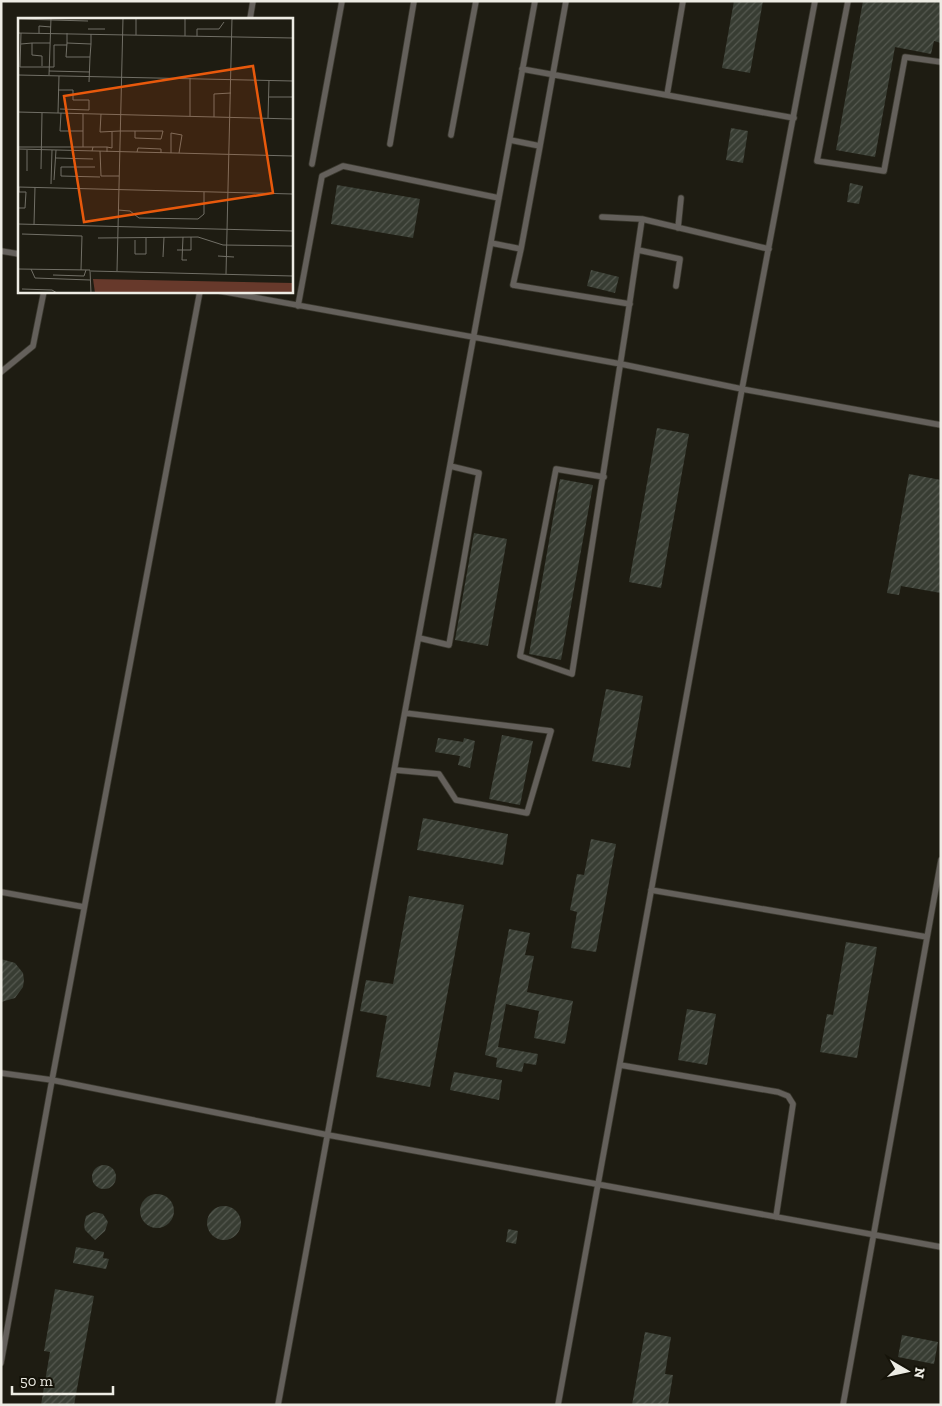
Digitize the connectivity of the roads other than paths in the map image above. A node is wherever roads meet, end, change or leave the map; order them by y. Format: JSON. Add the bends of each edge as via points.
{"nodes":[{"id":1,"x":253,"y":1,"type":"edge"},
{"id":2,"x":342,"y":1,"type":"edge"},
{"id":3,"x":414,"y":1,"type":"edge"},
{"id":4,"x":476,"y":1,"type":"edge"},
{"id":5,"x":535,"y":1,"type":"edge"},
{"id":6,"x":566,"y":1,"type":"edge"},
{"id":7,"x":683,"y":1,"type":"edge"},
{"id":8,"x":815,"y":1,"type":"edge"},
{"id":9,"x":848,"y":1,"type":"edge"},
{"id":10,"x":250,"y":18,"type":"edge"},
{"id":11,"x":941,"y":62,"type":"edge"},
{"id":12,"x":522,"y":69,"type":"junction"},
{"id":13,"x":553,"y":74,"type":"junction"},
{"id":14,"x":667,"y":95,"type":"junction"},
{"id":15,"x":794,"y":118,"type":"junction"},
{"id":16,"x":451,"y":135,"type":"dead end"},
{"id":17,"x":510,"y":140,"type":"junction"},
{"id":18,"x":390,"y":144,"type":"dead end"},
{"id":19,"x":540,"y":146,"type":"junction"},
{"id":20,"x":312,"y":164,"type":"dead end"},
{"id":21,"x":499,"y":198,"type":"junction"},
{"id":22,"x":680,"y":198,"type":"dead end"},
{"id":23,"x":602,"y":216,"type":"dead end"},
{"id":24,"x":642,"y":219,"type":"junction"},
{"id":25,"x":678,"y":228,"type":"junction"},
{"id":26,"x":491,"y":243,"type":"junction"},
{"id":27,"x":769,"y":248,"type":"junction"},
{"id":28,"x":521,"y":249,"type":"junction"},
{"id":29,"x":638,"y":250,"type":"junction"},
{"id":30,"x":1,"y":251,"type":"edge"},
{"id":31,"x":18,"y":254,"type":"edge"},
{"id":32,"x":676,"y":286,"type":"dead end"},
{"id":33,"x":44,"y":292,"type":"edge"},
{"id":34,"x":200,"y":292,"type":"edge"},
{"id":35,"x":225,"y":292,"type":"edge"},
{"id":36,"x":630,"y":304,"type":"junction"},
{"id":37,"x":298,"y":306,"type":"junction"},
{"id":38,"x":474,"y":338,"type":"junction"},
{"id":39,"x":621,"y":364,"type":"junction"},
{"id":40,"x":1,"y":372,"type":"edge"},
{"id":41,"x":742,"y":389,"type":"junction"},
{"id":42,"x":941,"y":425,"type":"edge"},
{"id":43,"x":450,"y":466,"type":"junction"},
{"id":44,"x":604,"y":477,"type":"junction"},
{"id":45,"x":419,"y":638,"type":"junction"},
{"id":46,"x":405,"y":713,"type":"junction"},
{"id":47,"x":395,"y":770,"type":"junction"},
{"id":48,"x":941,"y":860,"type":"edge"},
{"id":49,"x":651,"y":890,"type":"junction"},
{"id":50,"x":1,"y":892,"type":"edge"},
{"id":51,"x":84,"y":907,"type":"junction"},
{"id":52,"x":927,"y":937,"type":"junction"},
{"id":53,"x":620,"y":1065,"type":"junction"},
{"id":54,"x":1,"y":1073,"type":"edge"},
{"id":55,"x":52,"y":1080,"type":"junction"},
{"id":56,"x":328,"y":1135,"type":"junction"},
{"id":57,"x":598,"y":1185,"type":"junction"},
{"id":58,"x":776,"y":1217,"type":"junction"},
{"id":59,"x":873,"y":1235,"type":"junction"},
{"id":60,"x":941,"y":1247,"type":"edge"},
{"id":61,"x":1,"y":1363,"type":"edge"},
{"id":62,"x":278,"y":1405,"type":"edge"},
{"id":63,"x":558,"y":1405,"type":"edge"},
{"id":64,"x":843,"y":1405,"type":"edge"}],
"edges":[{"from":1,"to":10,"type":"lane"},
{"from":2,"to":20,"type":"lane"},
{"from":3,"to":18,"type":"lane"},
{"from":4,"to":16,"type":"lane"},
{"from":5,"to":12,"type":"lane"},
{"from":6,"to":13,"type":"lane"},
{"from":7,"to":14,"type":"lane"},
{"from":8,"to":15,"type":"lane"},
{"from":9,"to":11,"type":"lane","via":[[817,161],[884,171],[905,58]]},
{"from":12,"to":13,"type":"lane"},
{"from":12,"to":17,"type":"lane"},
{"from":13,"to":14,"type":"lane"},
{"from":13,"to":19,"type":"lane"},
{"from":14,"to":15,"type":"lane"},
{"from":15,"to":27,"type":"lane"},
{"from":17,"to":19,"type":"lane"},
{"from":17,"to":21,"type":"lane"},
{"from":19,"to":28,"type":"lane"},
{"from":21,"to":26,"type":"lane"},
{"from":21,"to":37,"type":"lane","via":[[343,166],[322,176]]},
{"from":22,"to":25,"type":"lane"},
{"from":23,"to":24,"type":"lane"},
{"from":24,"to":25,"type":"lane"},
{"from":24,"to":29,"type":"lane"},
{"from":25,"to":27,"type":"lane"},
{"from":26,"to":28,"type":"lane"},
{"from":26,"to":38,"type":"lane"},
{"from":27,"to":41,"type":"lane"},
{"from":28,"to":36,"type":"lane","via":[[513,285]]},
{"from":29,"to":32,"type":"lane","via":[[680,259]]},
{"from":29,"to":36,"type":"lane"},
{"from":30,"to":31,"type":"lane"},
{"from":33,"to":40,"type":"lane","via":[[33,346]]},
{"from":34,"to":51,"type":"lane"},
{"from":35,"to":37,"type":"lane"},
{"from":36,"to":39,"type":"lane"},
{"from":37,"to":38,"type":"lane"},
{"from":38,"to":39,"type":"lane"},
{"from":38,"to":43,"type":"lane"},
{"from":39,"to":41,"type":"lane"},
{"from":39,"to":44,"type":"lane"},
{"from":41,"to":42,"type":"lane"},
{"from":41,"to":49,"type":"lane"},
{"from":43,"to":45,"type":"lane"},
{"from":43,"to":45,"type":"lane","via":[[478,473],[449,645]]},
{"from":44,"to":44,"type":"lane","via":[[583,605],[572,674],[520,656],[556,469]]},
{"from":45,"to":46,"type":"lane"},
{"from":46,"to":47,"type":"lane"},
{"from":46,"to":47,"type":"lane","via":[[551,731],[527,813],[456,800],[439,774]]},
{"from":47,"to":56,"type":"lane"},
{"from":48,"to":52,"type":"lane"},
{"from":49,"to":52,"type":"lane"},
{"from":49,"to":53,"type":"lane"},
{"from":50,"to":51,"type":"lane"},
{"from":51,"to":55,"type":"lane"},
{"from":52,"to":59,"type":"lane"},
{"from":53,"to":57,"type":"lane"},
{"from":53,"to":58,"type":"lane","via":[[788,1096],[793,1104]]},
{"from":54,"to":55,"type":"lane"},
{"from":55,"to":56,"type":"lane"},
{"from":55,"to":61,"type":"lane"},
{"from":56,"to":57,"type":"lane"},
{"from":56,"to":62,"type":"lane"},
{"from":57,"to":58,"type":"lane"},
{"from":57,"to":63,"type":"lane"},
{"from":58,"to":59,"type":"lane"},
{"from":59,"to":60,"type":"lane"},
{"from":59,"to":64,"type":"lane"}]}
